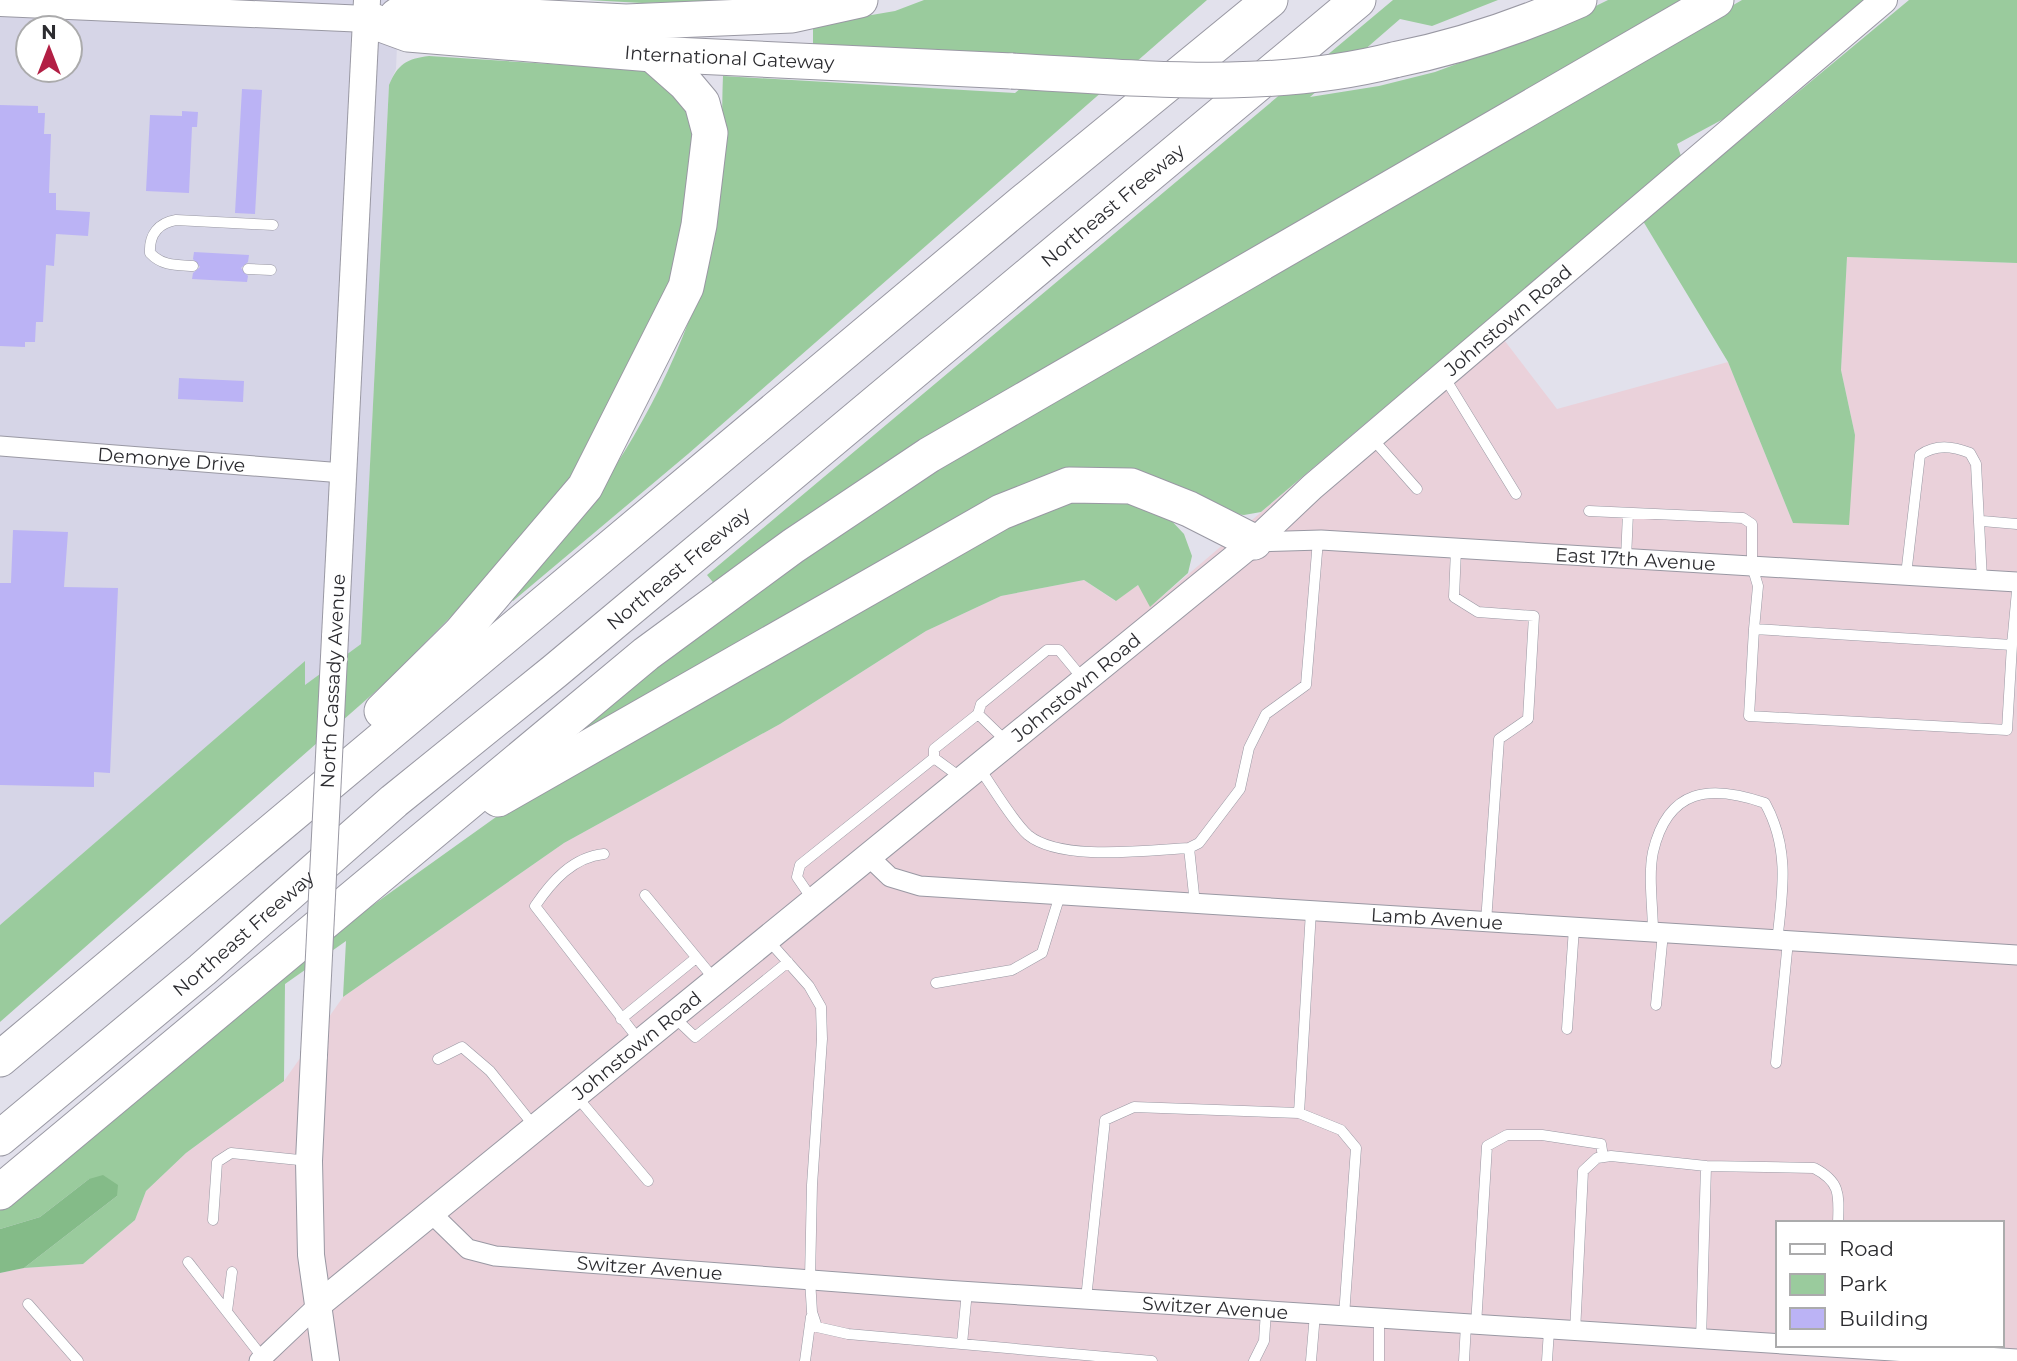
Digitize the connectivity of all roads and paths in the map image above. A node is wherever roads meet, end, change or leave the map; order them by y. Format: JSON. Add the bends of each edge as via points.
{"nodes":[{"id":1,"x":860,"y":0,"type":"edge"},
{"id":2,"x":1253,"y":0,"type":"edge"},
{"id":3,"x":1270,"y":0,"type":"edge"},
{"id":4,"x":1358,"y":0,"type":"edge"},
{"id":5,"x":1520,"y":0,"type":"edge"},
{"id":6,"x":1579,"y":0,"type":"edge"},
{"id":7,"x":1716,"y":0,"type":"edge"},
{"id":8,"x":1884,"y":0,"type":"edge"},
{"id":9,"x":0,"y":3,"type":"edge"},
{"id":10,"x":367,"y":9,"type":"edge"},
{"id":11,"x":652,"y":54,"type":"junction"},
{"id":12,"x":1394,"y":60,"type":"junction"},
{"id":13,"x":1193,"y":64,"type":"junction"},
{"id":14,"x":273,"y":225,"type":"dead end"},
{"id":15,"x":193,"y":266,"type":"dead end"},
{"id":16,"x":248,"y":269,"type":"dead end"},
{"id":17,"x":271,"y":270,"type":"dead end"},
{"id":18,"x":1443,"y":374,"type":"junction"},
{"id":19,"x":1370,"y":436,"type":"junction"},
{"id":20,"x":0,"y":446,"type":"edge"},
{"id":21,"x":343,"y":473,"type":"junction"},
{"id":22,"x":1417,"y":489,"type":"dead end"},
{"id":23,"x":1516,"y":494,"type":"dead end"},
{"id":24,"x":1588,"y":511,"type":"dead end"},
{"id":25,"x":1628,"y":513,"type":"junction"},
{"id":26,"x":1982,"y":521,"type":"junction"},
{"id":27,"x":2017,"y":524,"type":"edge"},
{"id":28,"x":1318,"y":540,"type":"junction"},
{"id":29,"x":1254,"y":542,"type":"junction"},
{"id":30,"x":1457,"y":549,"type":"junction"},
{"id":31,"x":1626,"y":559,"type":"junction"},
{"id":32,"x":1752,"y":566,"type":"junction"},
{"id":33,"x":1906,"y":575,"type":"junction"},
{"id":34,"x":1982,"y":580,"type":"junction"},
{"id":35,"x":2017,"y":582,"type":"edge"},
{"id":36,"x":2017,"y":591,"type":"edge"},
{"id":37,"x":1754,"y":629,"type":"junction"},
{"id":38,"x":2012,"y":645,"type":"junction"},
{"id":39,"x":1083,"y":680,"type":"junction"},
{"id":40,"x":978,"y":715,"type":"junction"},
{"id":41,"x":1007,"y":742,"type":"junction"},
{"id":42,"x":934,"y":758,"type":"junction"},
{"id":43,"x":970,"y":772,"type":"junction"},
{"id":44,"x":258,"y":846,"type":"junction"},
{"id":45,"x":1189,"y":848,"type":"junction"},
{"id":46,"x":604,"y":854,"type":"dead end"},
{"id":47,"x":867,"y":855,"type":"junction"},
{"id":48,"x":403,"y":858,"type":"junction"},
{"id":49,"x":645,"y":895,"type":"dead end"},
{"id":50,"x":1060,"y":895,"type":"junction"},
{"id":51,"x":812,"y":900,"type":"junction"},
{"id":52,"x":1195,"y":904,"type":"junction"},
{"id":53,"x":1311,"y":911,"type":"junction"},
{"id":54,"x":1486,"y":922,"type":"junction"},
{"id":55,"x":1574,"y":928,"type":"junction"},
{"id":56,"x":1658,"y":933,"type":"junction"},
{"id":57,"x":766,"y":938,"type":"junction"},
{"id":58,"x":1783,"y":941,"type":"junction"},
{"id":59,"x":2017,"y":955,"type":"edge"},
{"id":60,"x":696,"y":958,"type":"junction"},
{"id":61,"x":788,"y":962,"type":"junction"},
{"id":62,"x":715,"y":981,"type":"junction"},
{"id":63,"x":936,"y":983,"type":"dead end"},
{"id":64,"x":1656,"y":1005,"type":"dead end"},
{"id":65,"x":672,"y":1014,"type":"junction"},
{"id":66,"x":621,"y":1018,"type":"junction"},
{"id":67,"x":1567,"y":1028,"type":"dead end"},
{"id":68,"x":639,"y":1040,"type":"junction"},
{"id":69,"x":0,"y":1059,"type":"edge"},
{"id":70,"x":439,"y":1059,"type":"dead end"},
{"id":71,"x":1776,"y":1063,"type":"dead end"},
{"id":72,"x":574,"y":1094,"type":"junction"},
{"id":73,"x":1299,"y":1113,"type":"junction"},
{"id":74,"x":534,"y":1126,"type":"junction"},
{"id":75,"x":0,"y":1138,"type":"edge"},
{"id":76,"x":1603,"y":1157,"type":"junction"},
{"id":77,"x":309,"y":1161,"type":"junction"},
{"id":78,"x":1706,"y":1166,"type":"junction"},
{"id":79,"x":648,"y":1181,"type":"dead end"},
{"id":80,"x":0,"y":1192,"type":"edge"},
{"id":81,"x":430,"y":1212,"type":"junction"},
{"id":82,"x":213,"y":1220,"type":"dead end"},
{"id":83,"x":1838,"y":1221,"type":"edge"},
{"id":84,"x":188,"y":1262,"type":"dead end"},
{"id":85,"x":232,"y":1272,"type":"dead end"},
{"id":86,"x":810,"y":1279,"type":"junction"},
{"id":87,"x":967,"y":1291,"type":"junction"},
{"id":88,"x":1086,"y":1299,"type":"junction"},
{"id":89,"x":28,"y":1304,"type":"dead end"},
{"id":90,"x":318,"y":1305,"type":"junction"},
{"id":91,"x":227,"y":1311,"type":"junction"},
{"id":92,"x":1266,"y":1311,"type":"junction"},
{"id":93,"x":812,"y":1313,"type":"junction"},
{"id":94,"x":1315,"y":1314,"type":"junction"},
{"id":95,"x":1344,"y":1316,"type":"junction"},
{"id":96,"x":1379,"y":1319,"type":"junction"},
{"id":97,"x":1471,"y":1325,"type":"junction"},
{"id":98,"x":1549,"y":1330,"type":"junction"},
{"id":99,"x":1575,"y":1332,"type":"junction"},
{"id":100,"x":1701,"y":1340,"type":"junction"},
{"id":101,"x":1776,"y":1344,"type":"edge"},
{"id":102,"x":962,"y":1345,"type":"junction"},
{"id":103,"x":1833,"y":1347,"type":"edge"},
{"id":104,"x":1881,"y":1356,"type":"edge"},
{"id":105,"x":261,"y":1359,"type":"edge"},
{"id":106,"x":2017,"y":1359,"type":"edge"},
{"id":107,"x":78,"y":1361,"type":"edge"},
{"id":108,"x":326,"y":1361,"type":"edge"},
{"id":109,"x":804,"y":1361,"type":"edge"},
{"id":110,"x":1152,"y":1361,"type":"edge"},
{"id":111,"x":1254,"y":1361,"type":"edge"},
{"id":112,"x":1311,"y":1361,"type":"edge"},
{"id":113,"x":1379,"y":1361,"type":"edge"},
{"id":114,"x":1464,"y":1361,"type":"edge"},
{"id":115,"x":1547,"y":1361,"type":"edge"}],
"edges":[{"from":1,"to":10,"type":"highway","name":"International Gateway","via":[[792,15],[626,22]]},
{"from":2,"to":13,"type":"highway"},
{"from":3,"to":13,"type":"highway"},
{"from":4,"to":75,"type":"highway","name":"Northeast Freeway","via":[[394,801],[202,970]]},
{"from":5,"to":12,"type":"highway"},
{"from":6,"to":12,"type":"highway","name":"International Gateway","via":[[1454,48]]},
{"from":7,"to":48,"type":"highway","via":[[1033,394],[857,502],[646,654]]},
{"from":8,"to":18,"type":"main road","name":"Johnstown Road"},
{"from":9,"to":10,"type":"main road"},
{"from":10,"to":11,"type":"highway","name":"International Gateway","via":[[408,34]]},
{"from":10,"to":21,"type":"main road","name":"North Cassady Avenue"},
{"from":11,"to":12,"type":"highway","name":"International Gateway","bridge":true,"via":[[1259,80],[1332,74]]},
{"from":11,"to":44,"type":"highway","via":[[702,103],[710,133],[686,287],[585,487],[460,634],[368,725]]},
{"from":13,"to":44,"type":"highway","via":[[433,695]]},
{"from":14,"to":15,"type":"lane","via":[[169,221],[152,237],[150,253],[157,261]]},
{"from":16,"to":17,"type":"lane"},
{"from":18,"to":19,"type":"main road","name":"Johnstown Road"},
{"from":18,"to":23,"type":"lane"},
{"from":19,"to":22,"type":"lane"},
{"from":19,"to":29,"type":"main road","name":"Johnstown Road"},
{"from":20,"to":21,"type":"street","name":"Demonye Drive"},
{"from":21,"to":77,"type":"main road","name":"North Cassady Avenue","bridge":true},
{"from":24,"to":25,"type":"lane"},
{"from":25,"to":31,"type":"lane"},
{"from":25,"to":32,"type":"lane","via":[[1743,518],[1752,524]]},
{"from":26,"to":27,"type":"lane"},
{"from":26,"to":33,"type":"lane","via":[[1978,474],[1970,453],[1944,446],[1920,455]]},
{"from":26,"to":34,"type":"lane"},
{"from":28,"to":29,"type":"street","name":"East 17th Avenue"},
{"from":28,"to":30,"type":"street","name":"East 17th Avenue"},
{"from":28,"to":45,"type":"lane","via":[[1306,685],[1266,715],[1249,748],[1240,789],[1199,844]]},
{"from":29,"to":39,"type":"main road","name":"Johnstown Road"},
{"from":29,"to":48,"type":"highway","via":[[1131,486],[1069,485],[1001,512],[598,739]]},
{"from":30,"to":31,"type":"street","name":"East 17th Avenue"},
{"from":30,"to":54,"type":"lane","via":[[1454,597],[1478,612],[1534,616],[1528,719],[1499,739]]},
{"from":31,"to":32,"type":"street","name":"East 17th Avenue"},
{"from":32,"to":33,"type":"street","name":"East 17th Avenue"},
{"from":32,"to":37,"type":"lane","via":[[1758,586]]},
{"from":33,"to":34,"type":"street","name":"East 17th Avenue"},
{"from":34,"to":35,"type":"street","name":"East 17th Avenue"},
{"from":36,"to":38,"type":"lane"},
{"from":37,"to":38,"type":"lane"},
{"from":37,"to":38,"type":"lane","via":[[1749,716],[2007,730]]},
{"from":39,"to":40,"type":"lane","via":[[1059,650],[1047,650],[981,705]]},
{"from":39,"to":41,"type":"main road","name":"Johnstown Road"},
{"from":40,"to":41,"type":"lane"},
{"from":40,"to":42,"type":"lane","via":[[934,749]]},
{"from":41,"to":43,"type":"main road","name":"Johnstown Road"},
{"from":42,"to":43,"type":"lane"},
{"from":42,"to":51,"type":"lane","via":[[800,865],[797,877]]},
{"from":43,"to":45,"type":"lane","via":[[1029,835],[1059,849]]},
{"from":43,"to":47,"type":"main road","name":"Johnstown Road"},
{"from":44,"to":69,"type":"highway"},
{"from":45,"to":52,"type":"lane"},
{"from":46,"to":66,"type":"lane","via":[[593,855],[556,876],[534,905]]},
{"from":47,"to":50,"type":"street","name":"Lamb Avenue","via":[[890,877],[920,886]]},
{"from":47,"to":51,"type":"main road","name":"Johnstown Road"},
{"from":48,"to":80,"type":"highway"},
{"from":49,"to":60,"type":"lane"},
{"from":50,"to":52,"type":"street","name":"Lamb Avenue"},
{"from":50,"to":63,"type":"lane","via":[[1042,953],[1012,970]]},
{"from":51,"to":57,"type":"main road","name":"Johnstown Road"},
{"from":52,"to":53,"type":"street","name":"Lamb Avenue"},
{"from":53,"to":54,"type":"street","name":"Lamb Avenue"},
{"from":53,"to":73,"type":"lane"},
{"from":54,"to":55,"type":"street","name":"Lamb Avenue"},
{"from":55,"to":56,"type":"street","name":"Lamb Avenue"},
{"from":55,"to":67,"type":"lane"},
{"from":56,"to":58,"type":"street","name":"Lamb Avenue"},
{"from":56,"to":58,"type":"lane","via":[[1653,854],[1664,820],[1689,796],[1709,792],[1739,794],[1765,803],[1776,823],[1783,847]]},
{"from":56,"to":64,"type":"lane"},
{"from":57,"to":61,"type":"lane"},
{"from":57,"to":62,"type":"main road","name":"Johnstown Road"},
{"from":58,"to":59,"type":"street","name":"Lamb Avenue"},
{"from":58,"to":71,"type":"lane"},
{"from":60,"to":62,"type":"lane"},
{"from":60,"to":66,"type":"lane"},
{"from":61,"to":65,"type":"lane","via":[[695,1037]]},
{"from":61,"to":86,"type":"lane","via":[[821,1007]]},
{"from":62,"to":65,"type":"main road","name":"Johnstown Road"},
{"from":65,"to":68,"type":"main road","name":"Johnstown Road"},
{"from":66,"to":68,"type":"lane"},
{"from":68,"to":72,"type":"main road","name":"Johnstown Road"},
{"from":70,"to":74,"type":"lane","via":[[462,1047],[490,1071]]},
{"from":72,"to":74,"type":"main road","name":"Johnstown Road"},
{"from":72,"to":79,"type":"lane"},
{"from":73,"to":88,"type":"lane","via":[[1134,1107],[1105,1120]]},
{"from":73,"to":95,"type":"lane","via":[[1341,1130],[1356,1148]]},
{"from":74,"to":81,"type":"main road","name":"Johnstown Road"},
{"from":76,"to":78,"type":"lane"},
{"from":76,"to":97,"type":"lane","via":[[1601,1144],[1542,1135],[1507,1135],[1487,1146]]},
{"from":76,"to":99,"type":"lane","via":[[1583,1171]]},
{"from":77,"to":82,"type":"lane","via":[[231,1153],[222,1156],[217,1163]]},
{"from":77,"to":90,"type":"main road","name":"North Cassady Avenue","via":[[311,1255]]},
{"from":78,"to":83,"type":"lane","via":[[1814,1168],[1830,1176],[1839,1194]]},
{"from":78,"to":100,"type":"lane"},
{"from":81,"to":86,"type":"street","name":"Switzer Avenue","via":[[468,1249],[495,1256]]},
{"from":81,"to":90,"type":"main road","name":"Johnstown Road"},
{"from":84,"to":91,"type":"lane"},
{"from":85,"to":91,"type":"lane"},
{"from":86,"to":87,"type":"street","name":"Switzer Avenue"},
{"from":86,"to":93,"type":"lane"},
{"from":87,"to":88,"type":"street","name":"Switzer Avenue"},
{"from":87,"to":102,"type":"lane"},
{"from":88,"to":92,"type":"street","name":"Switzer Avenue"},
{"from":89,"to":107,"type":"lane"},
{"from":90,"to":105,"type":"street","name":"Johnstown Road"},
{"from":90,"to":108,"type":"main road","name":"North Cassady Avenue"},
{"from":91,"to":105,"type":"lane"},
{"from":92,"to":94,"type":"street","name":"Switzer Avenue"},
{"from":92,"to":111,"type":"lane","via":[[1264,1341]]},
{"from":93,"to":102,"type":"lane","via":[[817,1327],[848,1334]]},
{"from":93,"to":109,"type":"lane"},
{"from":94,"to":95,"type":"street","name":"Switzer Avenue"},
{"from":94,"to":112,"type":"lane"},
{"from":95,"to":96,"type":"street","name":"Switzer Avenue"},
{"from":96,"to":97,"type":"street","name":"Switzer Avenue"},
{"from":96,"to":113,"type":"lane"},
{"from":97,"to":98,"type":"street","name":"Switzer Avenue"},
{"from":97,"to":114,"type":"lane"},
{"from":98,"to":99,"type":"street","name":"Switzer Avenue"},
{"from":98,"to":115,"type":"lane"},
{"from":99,"to":100,"type":"street","name":"Switzer Avenue"},
{"from":100,"to":101,"type":"street","name":"Switzer Avenue"},
{"from":102,"to":110,"type":"lane"},
{"from":103,"to":104,"type":"street","name":"Switzer Avenue"},
{"from":104,"to":106,"type":"street","name":"Switzer Avenue"}]}
